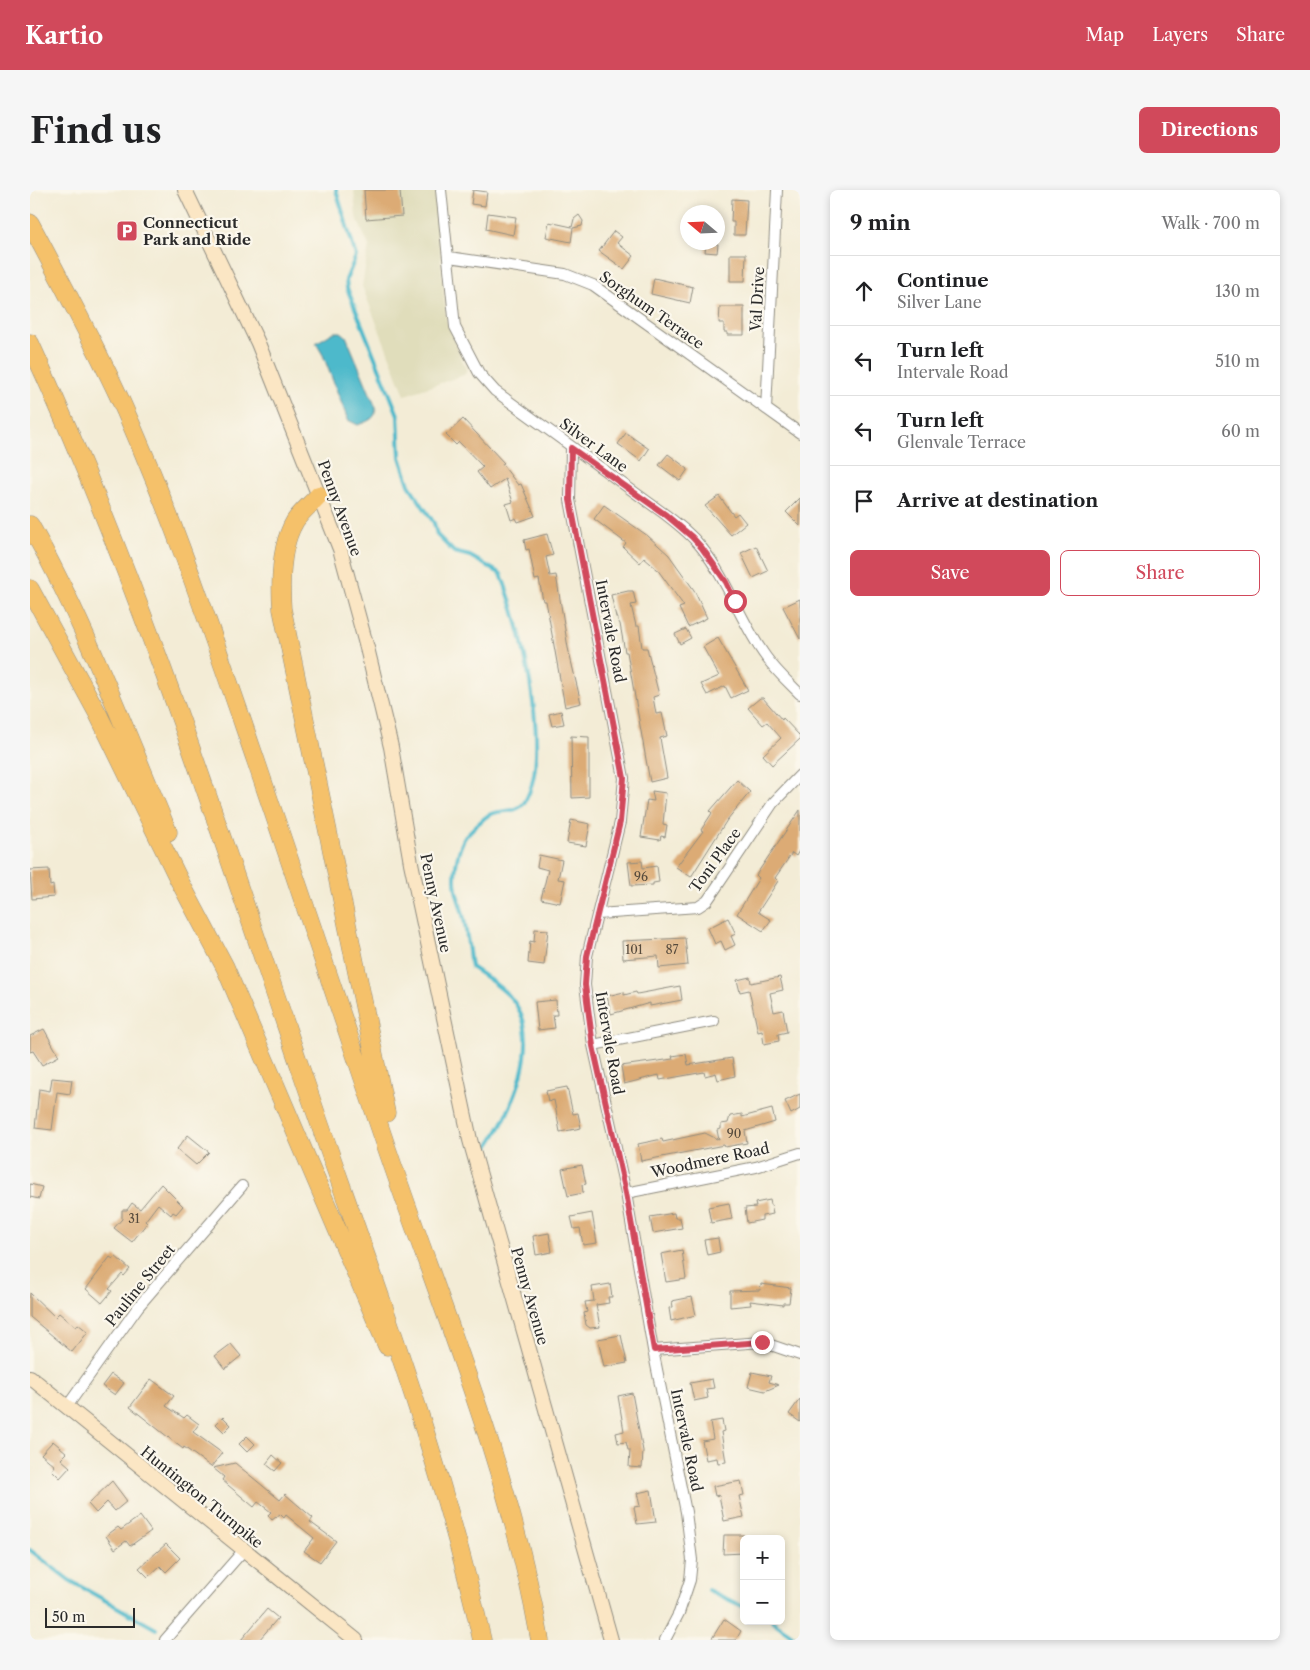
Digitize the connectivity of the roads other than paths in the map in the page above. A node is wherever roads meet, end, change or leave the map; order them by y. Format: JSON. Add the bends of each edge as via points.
{"nodes":[{"id":1,"x":185,"y":190,"type":"edge"},
{"id":2,"x":442,"y":190,"type":"edge"},
{"id":3,"x":777,"y":190,"type":"edge"},
{"id":4,"x":30,"y":223,"type":"edge"},
{"id":5,"x":449,"y":257,"type":"junction"},
{"id":6,"x":30,"y":343,"type":"edge"},
{"id":7,"x":766,"y":409,"type":"junction"},
{"id":8,"x":800,"y":433,"type":"edge"},
{"id":9,"x":571,"y":448,"type":"junction"},
{"id":10,"x":319,"y":496,"type":"junction"},
{"id":11,"x":30,"y":525,"type":"edge"},
{"id":12,"x":30,"y":589,"type":"edge"},
{"id":13,"x":800,"y":694,"type":"edge"},
{"id":14,"x":800,"y":775,"type":"edge"},
{"id":15,"x":598,"y":914,"type":"junction"},
{"id":16,"x":225,"y":967,"type":"junction"},
{"id":17,"x":714,"y":1022,"type":"dead end"},
{"id":18,"x":593,"y":1046,"type":"junction"},
{"id":19,"x":800,"y":1152,"type":"edge"},
{"id":20,"x":242,"y":1186,"type":"dead end"},
{"id":21,"x":626,"y":1193,"type":"junction"},
{"id":22,"x":410,"y":1216,"type":"junction"},
{"id":23,"x":654,"y":1350,"type":"junction"},
{"id":24,"x":800,"y":1355,"type":"edge"},
{"id":25,"x":30,"y":1377,"type":"edge"},
{"id":26,"x":66,"y":1408,"type":"junction"},
{"id":27,"x":432,"y":1450,"type":"junction"},
{"id":28,"x":243,"y":1551,"type":"junction"},
{"id":29,"x":481,"y":1639,"type":"edge"},
{"id":30,"x":165,"y":1640,"type":"edge"},
{"id":31,"x":356,"y":1640,"type":"edge"},
{"id":32,"x":540,"y":1640,"type":"edge"},
{"id":33,"x":611,"y":1640,"type":"edge"},
{"id":34,"x":665,"y":1640,"type":"edge"}],
"edges":[{"from":1,"to":10,"type":"main road","name":"Penny Avenue","via":[[258,343]]},
{"from":2,"to":5,"type":"street","name":"Silver Lane"},
{"from":3,"to":7,"type":"street","name":"Val Drive"},
{"from":4,"to":22,"type":"highway","via":[[113,385],[168,514],[217,647]]},
{"from":5,"to":7,"type":"street","name":"Sorghum Terrace","via":[[565,274],[592,284]]},
{"from":5,"to":9,"type":"street","name":"Silver Lane","via":[[455,327],[479,373],[495,391]]},
{"from":6,"to":27,"type":"highway","via":[[94,488],[158,653]]},
{"from":7,"to":8,"type":"street","name":"Sorghum Terrace"},
{"from":9,"to":13,"type":"street","name":"Silver Lane","via":[[666,515],[702,548],[726,582],[766,657]]},
{"from":9,"to":15,"type":"street","name":"Intervale Road","via":[[570,500],[624,778],[620,822]]},
{"from":10,"to":22,"type":"highway","via":[[298,516],[288,538],[282,564],[282,609],[384,1107],[402,1161]]},
{"from":10,"to":33,"type":"main road","name":"Penny Avenue","via":[[340,549],[391,747],[411,863],[470,1140]]},
{"from":11,"to":16,"type":"highway","via":[[91,649]]},
{"from":12,"to":16,"type":"highway","via":[[98,714]]},
{"from":14,"to":15,"type":"street","name":"Toni Place","via":[[773,803],[707,901],[698,907]]},
{"from":15,"to":18,"type":"street","name":"Intervale Road","via":[[585,972]]},
{"from":16,"to":27,"type":"highway"},
{"from":17,"to":18,"type":"street"},
{"from":18,"to":21,"type":"street","name":"Intervale Road"},
{"from":19,"to":21,"type":"street","name":"Woodmere Road","via":[[756,1168]]},
{"from":20,"to":26,"type":"street","name":"Pauline Street","via":[[138,1307]]},
{"from":21,"to":23,"type":"street","name":"Intervale Road"},
{"from":22,"to":32,"type":"highway","via":[[492,1446],[517,1534]]},
{"from":23,"to":24,"type":"street","via":[[762,1342]]},
{"from":23,"to":34,"type":"street","name":"Intervale Road","via":[[686,1512],[692,1560],[686,1597]]},
{"from":25,"to":26,"type":"main road","name":"Huntington Turnpike"},
{"from":26,"to":28,"type":"main road","name":"Huntington Turnpike"},
{"from":27,"to":29,"type":"highway","via":[[464,1562]]},
{"from":28,"to":30,"type":"street"},
{"from":28,"to":31,"type":"main road","name":"Huntington Turnpike"}]}
